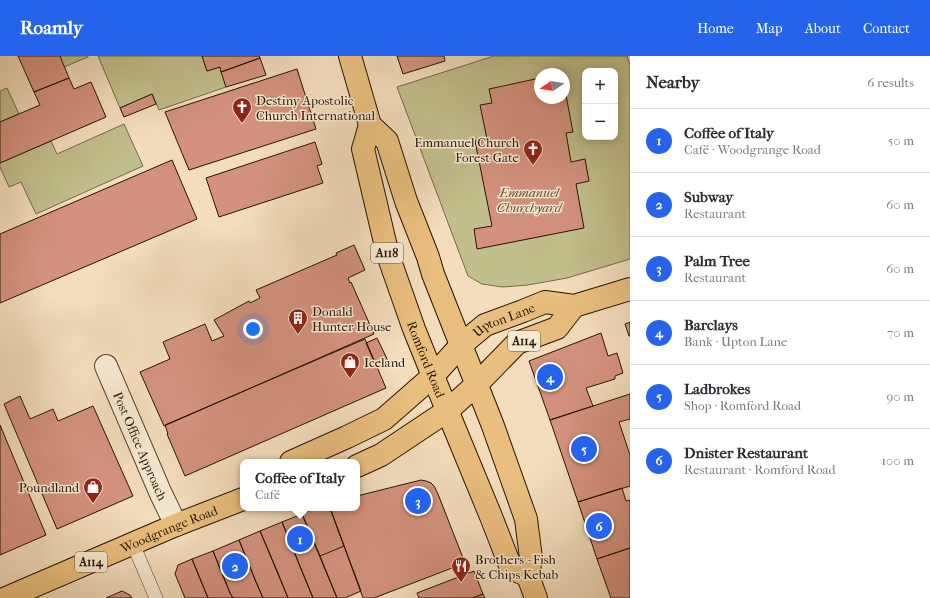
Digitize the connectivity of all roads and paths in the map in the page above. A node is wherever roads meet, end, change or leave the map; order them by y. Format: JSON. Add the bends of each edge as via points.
{"nodes":[{"id":1,"x":350,"y":56,"type":"edge"},
{"id":2,"x":370,"y":125,"type":"junction"},
{"id":3,"x":630,"y":289,"type":"edge"},
{"id":4,"x":574,"y":306,"type":"junction"},
{"id":5,"x":461,"y":345,"type":"junction"},
{"id":6,"x":106,"y":366,"type":"dead end"},
{"id":7,"x":433,"y":376,"type":"junction"},
{"id":8,"x":477,"y":384,"type":"junction"},
{"id":9,"x":447,"y":411,"type":"junction"},
{"id":10,"x":298,"y":459,"type":"edge"},
{"id":11,"x":360,"y":465,"type":"edge"},
{"id":12,"x":240,"y":500,"type":"edge"},
{"id":13,"x":176,"y":525,"type":"junction"},
{"id":14,"x":133,"y":544,"type":"junction"},
{"id":15,"x":528,"y":576,"type":"junction"},
{"id":16,"x":6,"y":598,"type":"edge"},
{"id":17,"x":156,"y":598,"type":"edge"},
{"id":18,"x":536,"y":598,"type":"edge"}],
"edges":[{"from":1,"to":2,"type":"main road"},
{"from":2,"to":5,"type":"main road","number":"A118","via":[[387,141],[406,201]]},
{"from":2,"to":7,"type":"main road","name":"Romford Road","number":"A118","via":[[363,149],[388,255]]},
{"from":3,"to":4,"type":"main road","name":"Upton Lane","number":"A114"},
{"from":4,"to":5,"type":"main road","name":"Upton Lane","number":"A114","via":[[545,302],[485,325]]},
{"from":4,"to":8,"type":"main road","name":"Upton Lane","number":"A114","via":[[557,328],[518,343]]},
{"from":5,"to":7,"type":"main road","number":"A114"},
{"from":5,"to":8,"type":"main road","number":"A118"},
{"from":6,"to":13,"type":"street","name":"Post Office Approach"},
{"from":7,"to":9,"type":"main road","name":"Romford Road","number":"A118"},
{"from":7,"to":10,"type":"main road","number":"A114","via":[[384,419]]},
{"from":8,"to":9,"type":"main road","number":"A114"},
{"from":8,"to":15,"type":"main road","number":"A118","via":[[526,519],[531,558]]},
{"from":9,"to":11,"type":"main road","number":"A114","via":[[381,456]]},
{"from":9,"to":15,"type":"main road","name":"Romford Road","number":"A118","via":[[511,568]]},
{"from":12,"to":13,"type":"main road","name":"Woodgrange Road","number":"A114"},
{"from":13,"to":14,"type":"main road","name":"Woodgrange Road","number":"A114"},
{"from":14,"to":16,"type":"main road","name":"Woodgrange Road","number":"A114"},
{"from":14,"to":17,"type":"lane"},
{"from":15,"to":18,"type":"main road","number":"A118"}]}
